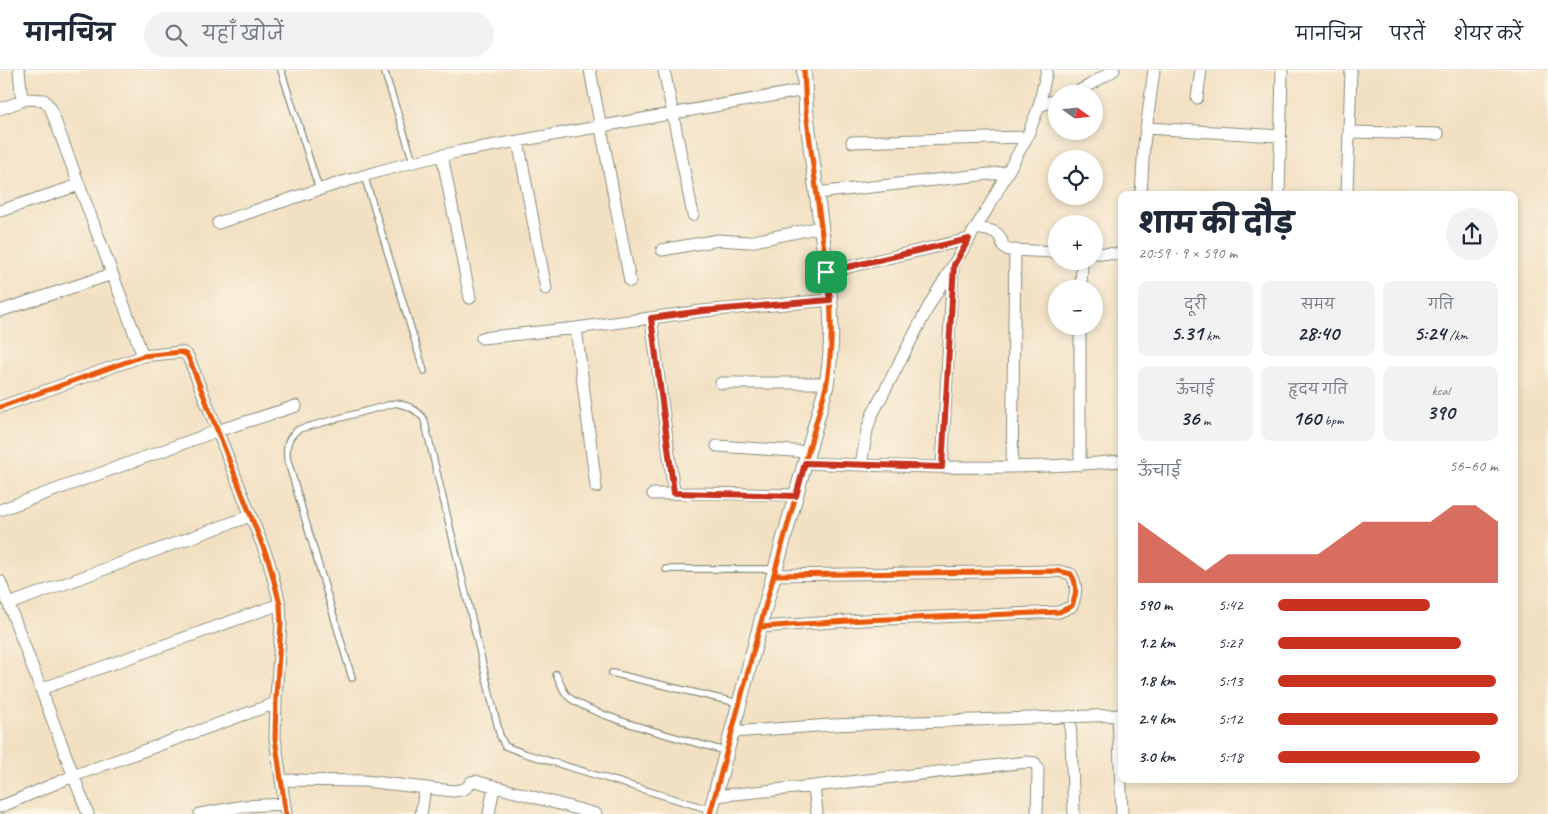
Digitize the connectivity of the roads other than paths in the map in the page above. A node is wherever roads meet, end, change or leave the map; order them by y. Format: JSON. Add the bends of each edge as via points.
{"nodes":[{"id":1,"x":19,"y":70,"type":"edge"},
{"id":2,"x":281,"y":70,"type":"edge"},
{"id":3,"x":384,"y":70,"type":"edge"},
{"id":4,"x":590,"y":70,"type":"edge"},
{"id":5,"x":664,"y":70,"type":"edge"},
{"id":6,"x":804,"y":70,"type":"edge"},
{"id":7,"x":1047,"y":70,"type":"edge"},
{"id":8,"x":1114,"y":70,"type":"edge"},
{"id":9,"x":1154,"y":70,"type":"edge"},
{"id":10,"x":1201,"y":70,"type":"edge"},
{"id":11,"x":1282,"y":70,"type":"edge"},
{"id":12,"x":1351,"y":70,"type":"edge"},
{"id":13,"x":1090,"y":85,"type":"edge"},
{"id":14,"x":805,"y":90,"type":"junction"},
{"id":15,"x":1197,"y":98,"type":"dead end"},
{"id":16,"x":22,"y":101,"type":"junction"},
{"id":17,"x":1048,"y":103,"type":"edge"},
{"id":18,"x":1039,"y":106,"type":"junction"},
{"id":19,"x":0,"y":109,"type":"edge"},
{"id":20,"x":674,"y":114,"type":"junction"},
{"id":21,"x":601,"y":127,"type":"junction"},
{"id":22,"x":1146,"y":128,"type":"junction"},
{"id":23,"x":1350,"y":132,"type":"junction"},
{"id":24,"x":1438,"y":134,"type":"dead end"},
{"id":25,"x":1280,"y":136,"type":"junction"},
{"id":26,"x":1027,"y":137,"type":"junction"},
{"id":27,"x":518,"y":141,"type":"junction"},
{"id":28,"x":852,"y":142,"type":"dead end"},
{"id":29,"x":442,"y":155,"type":"junction"},
{"id":30,"x":413,"y":161,"type":"junction"},
{"id":31,"x":1008,"y":172,"type":"junction"},
{"id":32,"x":364,"y":175,"type":"junction"},
{"id":33,"x":79,"y":185,"type":"junction"},
{"id":34,"x":319,"y":189,"type":"junction"},
{"id":35,"x":1141,"y":191,"type":"edge"},
{"id":36,"x":1279,"y":191,"type":"edge"},
{"id":37,"x":1347,"y":191,"type":"edge"},
{"id":38,"x":816,"y":193,"type":"junction"},
{"id":39,"x":0,"y":211,"type":"edge"},
{"id":40,"x":693,"y":215,"type":"dead end"},
{"id":41,"x":218,"y":223,"type":"dead end"},
{"id":42,"x":821,"y":227,"type":"junction"},
{"id":43,"x":976,"y":228,"type":"junction"},
{"id":44,"x":969,"y":239,"type":"junction"},
{"id":45,"x":662,"y":250,"type":"dead end"},
{"id":46,"x":1015,"y":250,"type":"junction"},
{"id":47,"x":1048,"y":252,"type":"edge"},
{"id":48,"x":1103,"y":253,"type":"edge"},
{"id":49,"x":1118,"y":254,"type":"edge"},
{"id":50,"x":954,"y":265,"type":"junction"},
{"id":51,"x":826,"y":272,"type":"junction"},
{"id":52,"x":112,"y":274,"type":"junction"},
{"id":53,"x":630,"y":281,"type":"dead end"},
{"id":54,"x":546,"y":289,"type":"dead end"},
{"id":55,"x":470,"y":298,"type":"dead end"},
{"id":56,"x":830,"y":300,"type":"junction"},
{"id":57,"x":0,"y":311,"type":"edge"},
{"id":58,"x":651,"y":318,"type":"junction"},
{"id":59,"x":576,"y":328,"type":"junction"},
{"id":60,"x":1080,"y":335,"type":"edge"},
{"id":61,"x":482,"y":338,"type":"dead end"},
{"id":62,"x":143,"y":356,"type":"junction"},
{"id":63,"x":424,"y":371,"type":"dead end"},
{"id":64,"x":720,"y":382,"type":"dead end"},
{"id":65,"x":827,"y":383,"type":"junction"},
{"id":66,"x":296,"y":406,"type":"dead end"},
{"id":67,"x":0,"y":407,"type":"edge"},
{"id":68,"x":217,"y":431,"type":"junction"},
{"id":69,"x":717,"y":446,"type":"dead end"},
{"id":70,"x":807,"y":458,"type":"junction"},
{"id":71,"x":1118,"y":461,"type":"edge"},
{"id":72,"x":861,"y":465,"type":"junction"},
{"id":73,"x":1080,"y":465,"type":"junction"},
{"id":74,"x":942,"y":467,"type":"junction"},
{"id":75,"x":1012,"y":467,"type":"junction"},
{"id":76,"x":596,"y":487,"type":"dead end"},
{"id":77,"x":674,"y":493,"type":"junction"},
{"id":78,"x":654,"y":494,"type":"dead end"},
{"id":79,"x":796,"y":496,"type":"junction"},
{"id":80,"x":0,"y":510,"type":"edge"},
{"id":81,"x":250,"y":516,"type":"junction"},
{"id":82,"x":666,"y":569,"type":"dead end"},
{"id":83,"x":775,"y":572,"type":"junction"},
{"id":84,"x":0,"y":581,"type":"edge"},
{"id":85,"x":9,"y":604,"type":"junction"},
{"id":86,"x":280,"y":604,"type":"junction"},
{"id":87,"x":760,"y":627,"type":"junction"},
{"id":88,"x":556,"y":674,"type":"dead end"},
{"id":89,"x":612,"y":674,"type":"dead end"},
{"id":90,"x":352,"y":678,"type":"dead end"},
{"id":91,"x":42,"y":689,"type":"junction"},
{"id":92,"x":276,"y":703,"type":"junction"},
{"id":93,"x":740,"y":704,"type":"junction"},
{"id":94,"x":1118,"y":715,"type":"edge"},
{"id":95,"x":1070,"y":716,"type":"junction"},
{"id":96,"x":732,"y":732,"type":"junction"},
{"id":97,"x":727,"y":751,"type":"junction"},
{"id":98,"x":74,"y":776,"type":"junction"},
{"id":99,"x":281,"y":780,"type":"junction"},
{"id":100,"x":1121,"y":783,"type":"edge"},
{"id":101,"x":494,"y":786,"type":"junction"},
{"id":102,"x":814,"y":786,"type":"junction"},
{"id":103,"x":425,"y":788,"type":"junction"},
{"id":104,"x":715,"y":796,"type":"junction"},
{"id":105,"x":0,"y":807,"type":"edge"},
{"id":106,"x":286,"y":809,"type":"edge"},
{"id":107,"x":234,"y":811,"type":"edge"},
{"id":108,"x":711,"y":812,"type":"edge"},
{"id":109,"x":88,"y":814,"type":"edge"},
{"id":110,"x":200,"y":814,"type":"edge"},
{"id":111,"x":421,"y":814,"type":"edge"},
{"id":112,"x":489,"y":814,"type":"edge"},
{"id":113,"x":596,"y":814,"type":"edge"},
{"id":114,"x":817,"y":814,"type":"edge"},
{"id":115,"x":1037,"y":814,"type":"edge"},
{"id":116,"x":1074,"y":814,"type":"edge"},
{"id":117,"x":1122,"y":814,"type":"edge"}],
"edges":[{"from":1,"to":16,"type":"street"},
{"from":2,"to":34,"type":"lane"},
{"from":3,"to":30,"type":"lane"},
{"from":4,"to":21,"type":"street"},
{"from":5,"to":20,"type":"street"},
{"from":6,"to":14,"type":"street"},
{"from":7,"to":18,"type":"street"},
{"from":8,"to":13,"type":"street"},
{"from":9,"to":22,"type":"street"},
{"from":10,"to":15,"type":"street"},
{"from":11,"to":25,"type":"street"},
{"from":12,"to":23,"type":"street"},
{"from":14,"to":20,"type":"street"},
{"from":14,"to":38,"type":"street"},
{"from":16,"to":19,"type":"street"},
{"from":16,"to":33,"type":"street","via":[[44,100],[50,107]]},
{"from":17,"to":18,"type":"street"},
{"from":18,"to":26,"type":"street"},
{"from":20,"to":21,"type":"street"},
{"from":20,"to":40,"type":"street"},
{"from":21,"to":27,"type":"street"},
{"from":21,"to":53,"type":"street"},
{"from":22,"to":25,"type":"street"},
{"from":22,"to":35,"type":"street"},
{"from":23,"to":24,"type":"street"},
{"from":23,"to":37,"type":"street"},
{"from":25,"to":36,"type":"street"},
{"from":26,"to":28,"type":"street"},
{"from":26,"to":31,"type":"street"},
{"from":27,"to":29,"type":"street"},
{"from":27,"to":54,"type":"street"},
{"from":29,"to":30,"type":"street"},
{"from":29,"to":55,"type":"street"},
{"from":30,"to":32,"type":"street"},
{"from":31,"to":38,"type":"street"},
{"from":31,"to":43,"type":"street"},
{"from":32,"to":34,"type":"street"},
{"from":32,"to":63,"type":"lane"},
{"from":33,"to":39,"type":"street"},
{"from":33,"to":52,"type":"street"},
{"from":34,"to":41,"type":"street"},
{"from":38,"to":42,"type":"street"},
{"from":42,"to":45,"type":"street","via":[[749,242],[718,240]]},
{"from":42,"to":51,"type":"street"},
{"from":43,"to":44,"type":"street"},
{"from":43,"to":46,"type":"street","via":[[998,234],[1003,246]]},
{"from":44,"to":50,"type":"street"},
{"from":44,"to":51,"type":"street"},
{"from":46,"to":47,"type":"street"},
{"from":46,"to":75,"type":"street"},
{"from":48,"to":49,"type":"street"},
{"from":50,"to":72,"type":"street","via":[[872,414]]},
{"from":50,"to":74,"type":"street"},
{"from":51,"to":56,"type":"street"},
{"from":52,"to":57,"type":"street"},
{"from":52,"to":62,"type":"street"},
{"from":56,"to":58,"type":"street"},
{"from":56,"to":65,"type":"street","via":[[831,355]]},
{"from":58,"to":59,"type":"street"},
{"from":58,"to":77,"type":"street"},
{"from":59,"to":61,"type":"street"},
{"from":59,"to":76,"type":"street"},
{"from":60,"to":73,"type":"street"},
{"from":62,"to":67,"type":"street"},
{"from":62,"to":68,"type":"street","via":[[175,352],[186,355]]},
{"from":64,"to":65,"type":"street"},
{"from":65,"to":70,"type":"street"},
{"from":66,"to":68,"type":"street"},
{"from":68,"to":80,"type":"street"},
{"from":68,"to":81,"type":"street"},
{"from":69,"to":70,"type":"street"},
{"from":70,"to":72,"type":"street"},
{"from":70,"to":79,"type":"street"},
{"from":71,"to":73,"type":"street"},
{"from":72,"to":74,"type":"street"},
{"from":73,"to":75,"type":"street"},
{"from":74,"to":75,"type":"street"},
{"from":77,"to":78,"type":"street"},
{"from":77,"to":79,"type":"street"},
{"from":79,"to":83,"type":"street"},
{"from":81,"to":85,"type":"street"},
{"from":81,"to":86,"type":"street","via":[[269,562]]},
{"from":82,"to":83,"type":"lane"},
{"from":83,"to":87,"type":"street"},
{"from":83,"to":87,"type":"street","via":[[1059,571],[1071,574],[1076,588],[1072,606],[1059,612]]},
{"from":84,"to":85,"type":"street"},
{"from":85,"to":91,"type":"street"},
{"from":86,"to":91,"type":"street"},
{"from":86,"to":92,"type":"street"},
{"from":87,"to":93,"type":"street"},
{"from":88,"to":97,"type":"lane","via":[[567,695],[599,714]]},
{"from":89,"to":93,"type":"lane"},
{"from":90,"to":108,"type":"lane","via":[[287,458],[286,444],[299,429],[396,403],[417,410],[424,419],[505,746]]},
{"from":91,"to":98,"type":"street"},
{"from":92,"to":98,"type":"street"},
{"from":92,"to":99,"type":"street","via":[[275,738]]},
{"from":93,"to":96,"type":"street"},
{"from":94,"to":95,"type":"street"},
{"from":95,"to":96,"type":"street"},
{"from":95,"to":116,"type":"street"},
{"from":96,"to":97,"type":"street"},
{"from":97,"to":104,"type":"street"},
{"from":98,"to":105,"type":"street"},
{"from":98,"to":109,"type":"street"},
{"from":99,"to":103,"type":"street","via":[[364,781]]},
{"from":99,"to":106,"type":"street"},
{"from":100,"to":117,"type":"street"},
{"from":101,"to":103,"type":"street","via":[[476,781],[464,790]]},
{"from":101,"to":112,"type":"street"},
{"from":101,"to":113,"type":"street"},
{"from":102,"to":104,"type":"street"},
{"from":102,"to":114,"type":"street"},
{"from":102,"to":115,"type":"street","via":[[1035,763],[1038,769]]},
{"from":103,"to":111,"type":"street"},
{"from":104,"to":108,"type":"street"},
{"from":106,"to":107,"type":"street","via":[[260,805]]},
{"from":107,"to":110,"type":"street"}]}
